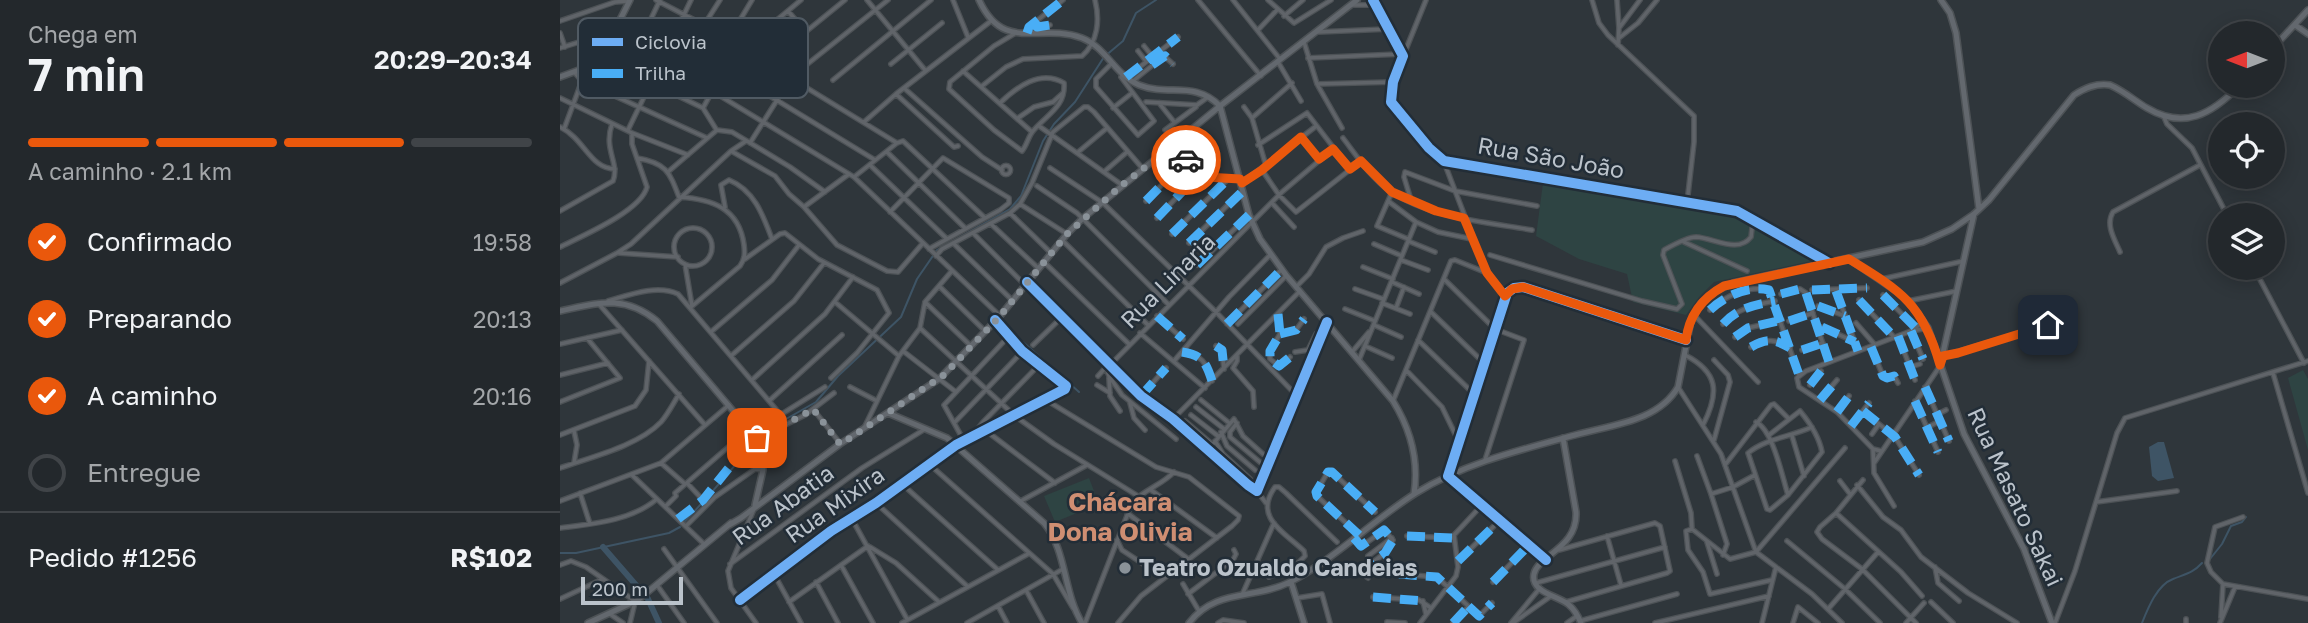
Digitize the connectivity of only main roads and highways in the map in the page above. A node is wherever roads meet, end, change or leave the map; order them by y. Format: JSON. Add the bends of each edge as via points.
{"nodes":[{"id":1,"x":979,"y":0,"type":"edge"},
{"id":2,"x":1357,"y":0,"type":"edge"},
{"id":3,"x":1941,"y":0,"type":"edge"},
{"id":4,"x":630,"y":1,"type":"edge"},
{"id":5,"x":1374,"y":2,"type":"edge"},
{"id":6,"x":2308,"y":10,"type":"edge"},
{"id":7,"x":622,"y":18,"type":"edge"},
{"id":8,"x":2295,"y":24,"type":"junction"},
{"id":9,"x":2286,"y":34,"type":"edge"},
{"id":10,"x":2308,"y":34,"type":"edge"},
{"id":11,"x":578,"y":71,"type":"edge"},
{"id":12,"x":560,"y":77,"type":"edge"},
{"id":13,"x":2227,"y":98,"type":"edge"},
{"id":14,"x":1220,"y":106,"type":"junction"},
{"id":15,"x":1979,"y":209,"type":"junction"},
{"id":16,"x":1974,"y":214,"type":"junction"},
{"id":17,"x":1849,"y":259,"type":"junction"},
{"id":18,"x":1829,"y":263,"type":"junction"},
{"id":19,"x":560,"y":311,"type":"edge"},
{"id":20,"x":1940,"y":365,"type":"junction"},
{"id":21,"x":888,"y":413,"type":"junction"},
{"id":22,"x":1563,"y":438,"type":"junction"},
{"id":23,"x":1414,"y":494,"type":"junction"},
{"id":24,"x":752,"y":508,"type":"junction"},
{"id":25,"x":1291,"y":582,"type":"junction"},
{"id":26,"x":1580,"y":620,"type":"edge"},
{"id":27,"x":589,"y":623,"type":"edge"},
{"id":28,"x":1083,"y":623,"type":"edge"},
{"id":29,"x":1189,"y":623,"type":"edge"},
{"id":30,"x":1304,"y":623,"type":"edge"},
{"id":31,"x":2053,"y":623,"type":"edge"}],
"edges":[{"from":1,"to":14,"type":"main road","via":[[990,21],[1014,34],[1072,35],[1100,49],[1133,81],[1194,90]]},
{"from":2,"to":14,"type":"main road"},
{"from":3,"to":15,"type":"main road","via":[[1956,33]]},
{"from":4,"to":7,"type":"main road"},
{"from":5,"to":18,"type":"main road","name":"Rua São João","via":[[1402,55],[1391,102],[1444,161],[1737,211]]},
{"from":6,"to":8,"type":"main road"},
{"from":8,"to":9,"type":"main road"},
{"from":8,"to":10,"type":"main road"},
{"from":11,"to":12,"type":"main road"},
{"from":13,"to":15,"type":"main road","via":[[2209,112],[2189,118],[2164,117],[2113,86],[2081,91]]},
{"from":14,"to":21,"type":"main road","via":[[1082,219],[957,361],[939,379]]},
{"from":14,"to":23,"type":"main road","via":[[1249,215],[1270,255],[1402,416],[1415,458]]},
{"from":15,"to":16,"type":"main road"},
{"from":16,"to":17,"type":"main road","via":[[1923,242]]},
{"from":16,"to":20,"type":"main road"},
{"from":17,"to":18,"type":"main road"},
{"from":17,"to":20,"type":"main road","name":"Rua Masato Sakai","via":[[1908,301],[1928,328]]},
{"from":18,"to":22,"type":"main road","via":[[1724,286],[1708,296],[1693,314],[1678,387],[1666,402],[1646,415]]},
{"from":19,"to":24,"type":"main road","via":[[608,301],[638,309],[657,321],[756,436],[764,470]]},
{"from":20,"to":31,"type":"main road","name":"Rua Masato Sakai","via":[[1964,434],[2024,548]]},
{"from":21,"to":24,"type":"main road"},
{"from":21,"to":28,"type":"main road","via":[[956,444],[1049,530],[1073,608]]},
{"from":22,"to":23,"type":"main road","via":[[1485,460]]},
{"from":22,"to":26,"type":"main road","via":[[1577,519],[1570,535],[1535,571],[1538,585],[1566,602]]},
{"from":23,"to":25,"type":"main road"},
{"from":24,"to":27,"type":"main road","via":[[635,602]]},
{"from":25,"to":29,"type":"main road","via":[[1222,598],[1199,611]]},
{"from":25,"to":30,"type":"main road"}]}
